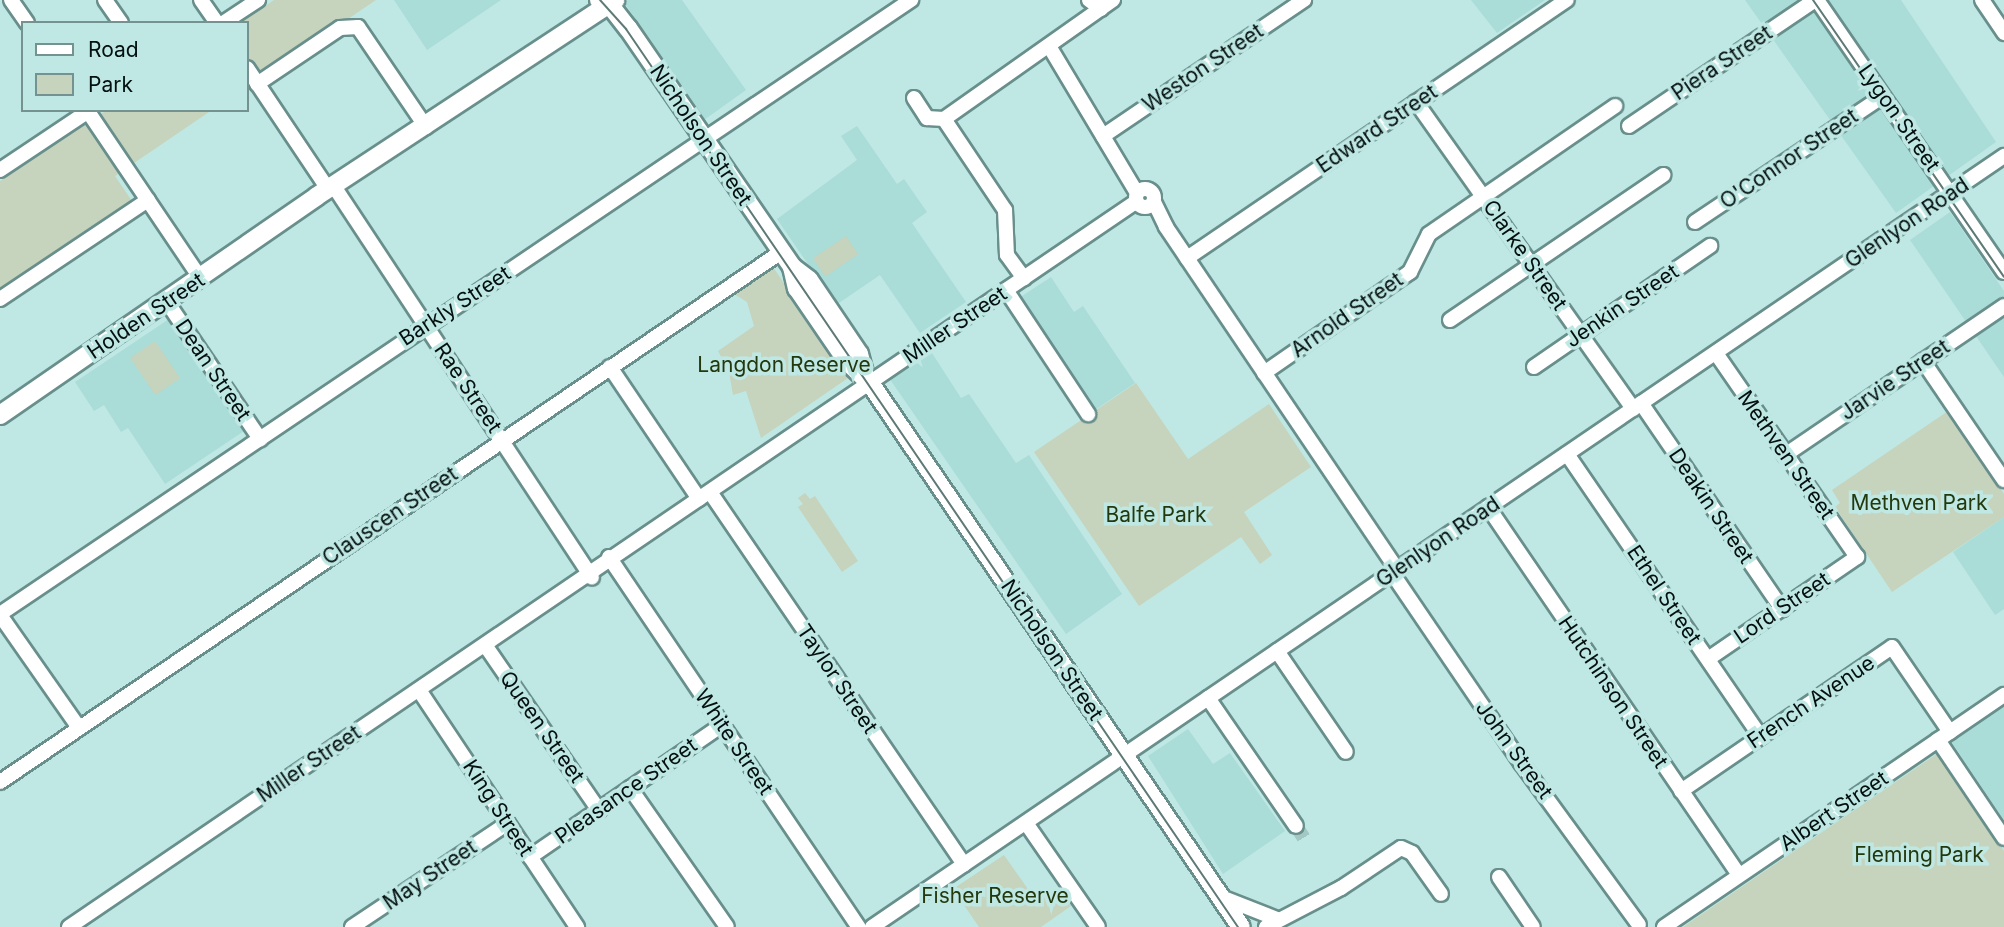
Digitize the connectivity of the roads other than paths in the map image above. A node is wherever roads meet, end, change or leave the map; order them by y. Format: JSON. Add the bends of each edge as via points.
{"nodes":[{"id":1,"x":12,"y":0,"type":"edge"},
{"id":2,"x":106,"y":0,"type":"edge"},
{"id":3,"x":201,"y":0,"type":"edge"},
{"id":4,"x":258,"y":0,"type":"edge"},
{"id":5,"x":911,"y":0,"type":"edge"},
{"id":6,"x":1113,"y":0,"type":"edge"},
{"id":7,"x":1304,"y":0,"type":"edge"},
{"id":8,"x":1567,"y":0,"type":"edge"},
{"id":9,"x":1816,"y":0,"type":"edge"},
{"id":10,"x":1982,"y":0,"type":"edge"},
{"id":11,"x":608,"y":1,"type":"edge"},
{"id":12,"x":1095,"y":4,"type":"edge"},
{"id":13,"x":26,"y":21,"type":"edge"},
{"id":14,"x":120,"y":21,"type":"edge"},
{"id":15,"x":216,"y":21,"type":"edge"},
{"id":16,"x":226,"y":21,"type":"edge"},
{"id":17,"x":2004,"y":33,"type":"edge"},
{"id":18,"x":1049,"y":46,"type":"junction"},
{"id":19,"x":248,"y":70,"type":"edge"},
{"id":20,"x":257,"y":84,"type":"junction"},
{"id":21,"x":1883,"y":96,"type":"junction"},
{"id":22,"x":914,"y":98,"type":"dead end"},
{"id":23,"x":1416,"y":102,"type":"junction"},
{"id":24,"x":1615,"y":106,"type":"dead end"},
{"id":25,"x":87,"y":112,"type":"edge"},
{"id":26,"x":89,"y":112,"type":"edge"},
{"id":27,"x":944,"y":119,"type":"junction"},
{"id":28,"x":426,"y":127,"type":"junction"},
{"id":29,"x":1629,"y":127,"type":"dead end"},
{"id":30,"x":1103,"y":136,"type":"junction"},
{"id":31,"x":703,"y":138,"type":"junction"},
{"id":32,"x":2004,"y":156,"type":"edge"},
{"id":33,"x":0,"y":170,"type":"edge"},
{"id":34,"x":1663,"y":176,"type":"dead end"},
{"id":35,"x":332,"y":190,"type":"junction"},
{"id":36,"x":1951,"y":193,"type":"junction"},
{"id":37,"x":1483,"y":197,"type":"junction"},
{"id":38,"x":1144,"y":198,"type":"junction"},
{"id":39,"x":148,"y":200,"type":"junction"},
{"id":40,"x":1695,"y":222,"type":"dead end"},
{"id":41,"x":1710,"y":246,"type":"dead end"},
{"id":42,"x":781,"y":252,"type":"junction"},
{"id":43,"x":1187,"y":258,"type":"junction"},
{"id":44,"x":1532,"y":266,"type":"junction"},
{"id":45,"x":2004,"y":272,"type":"edge"},
{"id":46,"x":1024,"y":278,"type":"junction"},
{"id":47,"x":201,"y":279,"type":"junction"},
{"id":48,"x":1006,"y":290,"type":"junction"},
{"id":49,"x":0,"y":299,"type":"edge"},
{"id":50,"x":167,"y":302,"type":"junction"},
{"id":51,"x":2004,"y":306,"type":"edge"},
{"id":52,"x":1450,"y":320,"type":"dead end"},
{"id":53,"x":426,"y":325,"type":"junction"},
{"id":54,"x":1581,"y":334,"type":"junction"},
{"id":55,"x":1716,"y":353,"type":"junction"},
{"id":56,"x":1923,"y":361,"type":"junction"},
{"id":57,"x":1534,"y":367,"type":"dead end"},
{"id":58,"x":610,"y":368,"type":"junction"},
{"id":59,"x":1264,"y":373,"type":"junction"},
{"id":60,"x":867,"y":378,"type":"junction"},
{"id":61,"x":1637,"y":406,"type":"junction"},
{"id":62,"x":1088,"y":414,"type":"dead end"},
{"id":63,"x":0,"y":415,"type":"edge"},
{"id":64,"x":260,"y":439,"type":"junction"},
{"id":65,"x":502,"y":440,"type":"junction"},
{"id":66,"x":1567,"y":454,"type":"junction"},
{"id":67,"x":1786,"y":454,"type":"junction"},
{"id":68,"x":2004,"y":480,"type":"edge"},
{"id":69,"x":704,"y":496,"type":"junction"},
{"id":70,"x":1488,"y":508,"type":"junction"},
{"id":71,"x":1857,"y":557,"type":"joint"},
{"id":72,"x":611,"y":560,"type":"junction"},
{"id":73,"x":1395,"y":572,"type":"junction"},
{"id":74,"x":593,"y":573,"type":"junction"},
{"id":75,"x":1782,"y":609,"type":"junction"},
{"id":76,"x":0,"y":615,"type":"edge"},
{"id":77,"x":485,"y":645,"type":"junction"},
{"id":78,"x":1277,"y":651,"type":"junction"},
{"id":79,"x":1708,"y":659,"type":"junction"},
{"id":80,"x":419,"y":690,"type":"junction"},
{"id":81,"x":2004,"y":695,"type":"edge"},
{"id":82,"x":1208,"y":698,"type":"junction"},
{"id":83,"x":722,"y":725,"type":"junction"},
{"id":84,"x":79,"y":728,"type":"junction"},
{"id":85,"x":1944,"y":736,"type":"junction"},
{"id":86,"x":1761,"y":737,"type":"junction"},
{"id":87,"x":1346,"y":752,"type":"dead end"},
{"id":88,"x":1124,"y":754,"type":"junction"},
{"id":89,"x":0,"y":782,"type":"edge"},
{"id":90,"x":630,"y":788,"type":"junction"},
{"id":91,"x":1681,"y":791,"type":"junction"},
{"id":92,"x":599,"y":810,"type":"junction"},
{"id":93,"x":508,"y":823,"type":"junction"},
{"id":94,"x":1026,"y":823,"type":"junction"},
{"id":95,"x":1296,"y":826,"type":"tunnel mouth"},
{"id":96,"x":2004,"y":838,"type":"edge"},
{"id":97,"x":530,"y":857,"type":"junction"},
{"id":98,"x":964,"y":865,"type":"junction"},
{"id":99,"x":1739,"y":876,"type":"junction"},
{"id":100,"x":1499,"y":877,"type":"dead end"},
{"id":101,"x":1441,"y":894,"type":"dead end"},
{"id":102,"x":1221,"y":897,"type":"junction"},
{"id":103,"x":1271,"y":923,"type":"edge"},
{"id":104,"x":1639,"y":925,"type":"dead end"},
{"id":105,"x":875,"y":926,"type":"edge"},
{"id":106,"x":69,"y":927,"type":"edge"},
{"id":107,"x":352,"y":927,"type":"edge"},
{"id":108,"x":578,"y":927,"type":"edge"},
{"id":109,"x":727,"y":927,"type":"edge"},
{"id":110,"x":859,"y":927,"type":"edge"},
{"id":111,"x":1098,"y":927,"type":"edge"},
{"id":112,"x":1241,"y":927,"type":"edge"},
{"id":113,"x":1533,"y":927,"type":"edge"},
{"id":114,"x":1664,"y":927,"type":"edge"}],
"edges":[{"from":1,"to":13,"type":"street"},
{"from":2,"to":14,"type":"street"},
{"from":3,"to":15,"type":"street"},
{"from":4,"to":16,"type":"street"},
{"from":5,"to":31,"type":"street","name":"Barkly Street"},
{"from":6,"to":12,"type":"street"},
{"from":7,"to":30,"type":"street","name":"Weston Street"},
{"from":8,"to":23,"type":"street","name":"Edward Street"},
{"from":9,"to":21,"type":"street","name":"Lygon Street"},
{"from":9,"to":29,"type":"street","name":"Piera Street"},
{"from":10,"to":17,"type":"street"},
{"from":11,"to":28,"type":"main road","name":"Holden Street"},
{"from":11,"to":31,"type":"main road","name":"Nicholson Street"},
{"from":12,"to":18,"type":"street"},
{"from":18,"to":27,"type":"street"},
{"from":18,"to":30,"type":"street","name":"John Street"},
{"from":19,"to":20,"type":"street","name":"Rae Street"},
{"from":20,"to":28,"type":"street","via":[[340,28],[358,27]]},
{"from":20,"to":35,"type":"street","name":"Rae Street"},
{"from":21,"to":36,"type":"street","name":"Lygon Street"},
{"from":21,"to":40,"type":"street","name":"O'Connor Street"},
{"from":22,"to":27,"type":"street","via":[[927,118]]},
{"from":23,"to":37,"type":"street","name":"Clarke Street"},
{"from":23,"to":43,"type":"street","name":"Edward Street"},
{"from":24,"to":37,"type":"street","name":"Arnold Street"},
{"from":25,"to":33,"type":"street"},
{"from":26,"to":39,"type":"street"},
{"from":27,"to":46,"type":"street","via":[[1005,210],[1007,255]]},
{"from":28,"to":35,"type":"main road","name":"Holden Street"},
{"from":30,"to":38,"type":"street","name":"John Street"},
{"from":31,"to":42,"type":"main road","name":"Nicholson Street"},
{"from":31,"to":53,"type":"street","name":"Barkly Street"},
{"from":32,"to":36,"type":"street","name":"Glenlyon Road"},
{"from":34,"to":44,"type":"street"},
{"from":35,"to":47,"type":"main road","name":"Holden Street"},
{"from":35,"to":53,"type":"street","name":"Rae Street"},
{"from":36,"to":45,"type":"street","name":"Lygon Street"},
{"from":36,"to":55,"type":"street","name":"Glenlyon Road"},
{"from":37,"to":44,"type":"street","name":"Clarke Street"},
{"from":37,"to":59,"type":"street","name":"Arnold Street","via":[[1429,234],[1410,272]]},
{"from":38,"to":43,"type":"street","name":"John Street"},
{"from":38,"to":46,"type":"street","name":"Miller Street"},
{"from":39,"to":47,"type":"street"},
{"from":39,"to":49,"type":"street"},
{"from":41,"to":54,"type":"street","name":"Jenkin Street"},
{"from":42,"to":58,"type":"street","name":"Clauscen Street"},
{"from":42,"to":60,"type":"main road","name":"Nicholson Street","via":[[792,267],[797,288],[847,362]]},
{"from":43,"to":59,"type":"street","name":"John Street"},
{"from":44,"to":52,"type":"street"},
{"from":44,"to":54,"type":"street","name":"Clarke Street"},
{"from":46,"to":48,"type":"street","name":"Miller Street"},
{"from":47,"to":50,"type":"main road","name":"Holden Street"},
{"from":48,"to":60,"type":"street","name":"Miller Street"},
{"from":48,"to":62,"type":"street"},
{"from":50,"to":63,"type":"main road","name":"Holden Street"},
{"from":50,"to":64,"type":"street","name":"Dean Street"},
{"from":51,"to":56,"type":"street","name":"Jarvie Street"},
{"from":53,"to":64,"type":"street","name":"Barkly Street"},
{"from":53,"to":65,"type":"street","name":"Rae Street"},
{"from":54,"to":57,"type":"street","name":"Jenkin Street"},
{"from":54,"to":61,"type":"street","name":"Clarke Street"},
{"from":55,"to":61,"type":"street","name":"Glenlyon Road"},
{"from":55,"to":67,"type":"street","name":"Methven Street"},
{"from":56,"to":67,"type":"street","name":"Jarvie Street"},
{"from":56,"to":68,"type":"street"},
{"from":58,"to":65,"type":"street","name":"Clauscen Street"},
{"from":58,"to":69,"type":"street","name":"Taylor Street"},
{"from":59,"to":73,"type":"street","name":"John Street"},
{"from":60,"to":69,"type":"street","name":"Miller Street"},
{"from":60,"to":88,"type":"main road","name":"Nicholson Street"},
{"from":61,"to":66,"type":"street","name":"Glenlyon Road"},
{"from":61,"to":75,"type":"street","name":"Deakin Street"},
{"from":64,"to":76,"type":"street","name":"Barkly Street"},
{"from":65,"to":74,"type":"street","name":"Rae Street"},
{"from":65,"to":84,"type":"street","name":"Clauscen Street"},
{"from":66,"to":70,"type":"street","name":"Glenlyon Road"},
{"from":66,"to":79,"type":"street","name":"Ethel Street"},
{"from":67,"to":71,"type":"street","name":"Methven Street"},
{"from":69,"to":72,"type":"street","name":"Miller Street"},
{"from":69,"to":98,"type":"street","name":"Taylor Street"},
{"from":70,"to":73,"type":"street","name":"Glenlyon Road"},
{"from":70,"to":91,"type":"street","name":"Hutchinson Street"},
{"from":71,"to":75,"type":"street","name":"Lord Street"},
{"from":72,"to":74,"type":"street","name":"Miller Street"},
{"from":72,"to":83,"type":"street","name":"White Street"},
{"from":73,"to":78,"type":"street","name":"Glenlyon Road"},
{"from":73,"to":104,"type":"street","name":"John Street","via":[[1521,763]]},
{"from":74,"to":77,"type":"street","name":"Miller Street"},
{"from":75,"to":79,"type":"street","name":"Lord Street"},
{"from":76,"to":84,"type":"street"},
{"from":77,"to":80,"type":"street","name":"Miller Street"},
{"from":77,"to":92,"type":"street","name":"Queen Street"},
{"from":78,"to":82,"type":"street","name":"Glenlyon Road"},
{"from":78,"to":87,"type":"street"},
{"from":79,"to":86,"type":"street","name":"Ethel Street"},
{"from":80,"to":93,"type":"street","name":"King Street"},
{"from":80,"to":106,"type":"street","name":"Miller Street"},
{"from":81,"to":85,"type":"street","name":"Albert Street"},
{"from":82,"to":88,"type":"street","name":"Glenlyon Road"},
{"from":82,"to":95,"type":"street"},
{"from":83,"to":90,"type":"street","name":"Pleasance Street"},
{"from":83,"to":110,"type":"street","name":"White Street"},
{"from":84,"to":89,"type":"street","name":"Clauscen Street"},
{"from":85,"to":86,"type":"street","name":"French Avenue","via":[[1892,647]]},
{"from":85,"to":96,"type":"street"},
{"from":85,"to":99,"type":"street","name":"Albert Street"},
{"from":86,"to":91,"type":"street","name":"French Avenue"},
{"from":88,"to":94,"type":"street","name":"Glenlyon Road"},
{"from":88,"to":102,"type":"main road","name":"Nicholson Street"},
{"from":90,"to":92,"type":"street","name":"Pleasance Street"},
{"from":90,"to":109,"type":"street"},
{"from":91,"to":99,"type":"street","name":"Hutchinson Street"},
{"from":92,"to":97,"type":"street","name":"Pleasance Street"},
{"from":93,"to":97,"type":"street","name":"King Street"},
{"from":93,"to":107,"type":"street","name":"May Street"},
{"from":94,"to":98,"type":"street","name":"Glenlyon Road"},
{"from":94,"to":111,"type":"street"},
{"from":97,"to":108,"type":"street","name":"King Street"},
{"from":98,"to":105,"type":"street","name":"Glenlyon Road"},
{"from":99,"to":114,"type":"street","name":"Albert Street"},
{"from":100,"to":113,"type":"street"},
{"from":101,"to":103,"type":"street","via":[[1412,853],[1401,848],[1341,888]]},
{"from":102,"to":103,"type":"street"},
{"from":102,"to":112,"type":"main road","name":"Nicholson Street"}]}
